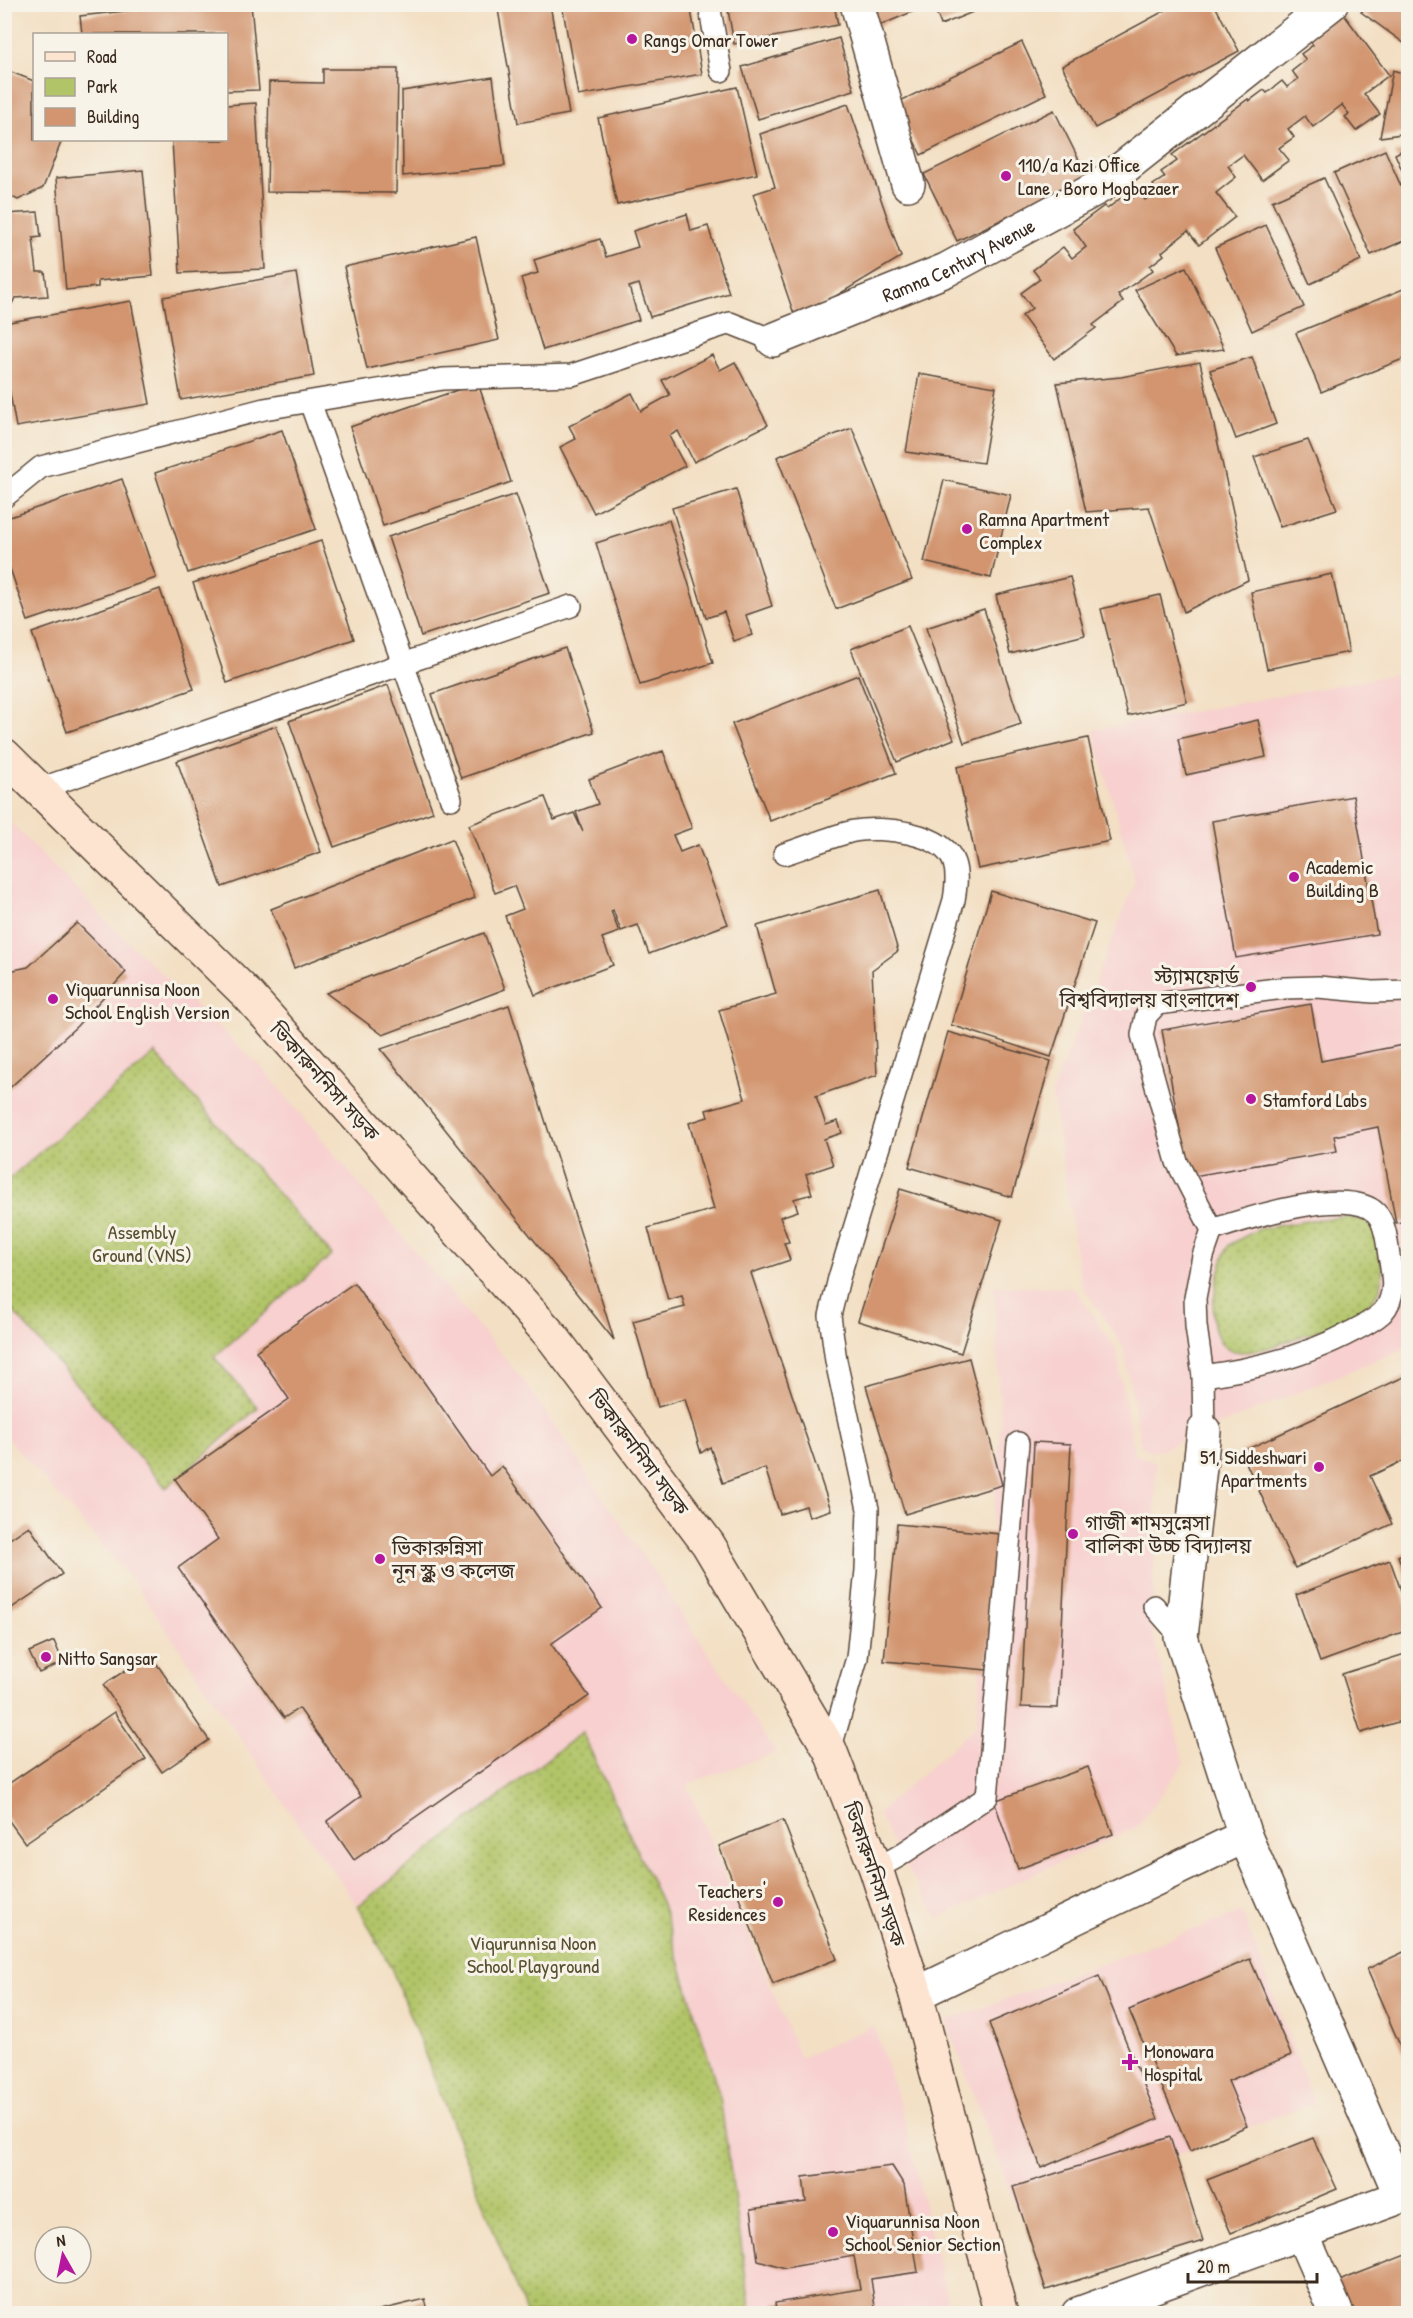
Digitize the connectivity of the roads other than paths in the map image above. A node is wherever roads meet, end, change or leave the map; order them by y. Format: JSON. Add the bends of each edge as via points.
{"nodes":[{"id":1,"x":709,"y":4,"type":"edge"},
{"id":2,"x":857,"y":4,"type":"edge"},
{"id":3,"x":1331,"y":4,"type":"edge"},
{"id":4,"x":721,"y":71,"type":"dead end"},
{"id":5,"x":908,"y":184,"type":"dead end"},
{"id":6,"x":773,"y":340,"type":"joint"},
{"id":7,"x":310,"y":402,"type":"junction"},
{"id":8,"x":4,"y":497,"type":"edge"},
{"id":9,"x":571,"y":606,"type":"dead end"},
{"id":10,"x":403,"y":663,"type":"junction"},
{"id":11,"x":4,"y":755,"type":"edge"},
{"id":12,"x":39,"y":789,"type":"junction"},
{"id":13,"x":451,"y":799,"type":"dead end"},
{"id":14,"x":784,"y":854,"type":"dead end"},
{"id":15,"x":1408,"y":990,"type":"edge"},
{"id":16,"x":1212,"y":1230,"type":"junction"},
{"id":17,"x":1401,"y":1275,"type":"edge"},
{"id":18,"x":1203,"y":1376,"type":"junction"},
{"id":19,"x":1204,"y":1431,"type":"joint"},
{"id":20,"x":1018,"y":1443,"type":"dead end"},
{"id":21,"x":1154,"y":1605,"type":"dead end"},
{"id":22,"x":1181,"y":1637,"type":"junction"},
{"id":23,"x":830,"y":1750,"type":"junction"},
{"id":24,"x":1245,"y":1836,"type":"junction"},
{"id":25,"x":876,"y":1869,"type":"junction"},
{"id":26,"x":916,"y":1994,"type":"junction"},
{"id":27,"x":1405,"y":2195,"type":"edge"},
{"id":28,"x":1301,"y":2232,"type":"junction"},
{"id":29,"x":1001,"y":2313,"type":"edge"},
{"id":30,"x":1078,"y":2313,"type":"edge"},
{"id":31,"x":1337,"y":2313,"type":"edge"}],
"edges":[{"from":1,"to":4,"type":"lane"},
{"from":2,"to":5,"type":"street"},
{"from":3,"to":6,"type":"street","name":"Ramna Century Avenue","via":[[1099,188],[946,270]]},
{"from":6,"to":7,"type":"lane","via":[[730,323],[572,375],[443,379]]},
{"from":7,"to":8,"type":"lane","via":[[264,409],[41,468]]},
{"from":7,"to":10,"type":"lane"},
{"from":9,"to":10,"type":"lane"},
{"from":10,"to":12,"type":"lane"},
{"from":10,"to":13,"type":"lane"},
{"from":11,"to":12,"type":"street","name":"ভিকারুননিসা সড়ক"},
{"from":12,"to":23,"type":"street","name":"ভিকারুননিসা সড়ক","via":[[249,996],[554,1339],[708,1544]]},
{"from":14,"to":23,"type":"lane","via":[[855,831],[903,832],[925,838],[944,850],[954,861],[957,882],[830,1316],[868,1509],[856,1658]]},
{"from":15,"to":16,"type":"lane","via":[[1284,988],[1156,1004],[1146,1016],[1142,1035],[1177,1162]]},
{"from":16,"to":17,"type":"lane","via":[[1287,1208],[1328,1203],[1363,1205],[1376,1212],[1383,1224]]},
{"from":16,"to":18,"type":"lane","via":[[1195,1299]]},
{"from":17,"to":18,"type":"lane","via":[[1385,1310],[1342,1337],[1274,1364]]},
{"from":18,"to":19,"type":"lane"},
{"from":19,"to":22,"type":"street"},
{"from":20,"to":25,"type":"lane","via":[[987,1797]]},
{"from":21,"to":22,"type":"lane"},
{"from":22,"to":24,"type":"street"},
{"from":23,"to":25,"type":"street","name":"ভিকারুননিসা সড়ক"},
{"from":24,"to":26,"type":"street"},
{"from":24,"to":27,"type":"street"},
{"from":25,"to":26,"type":"street","name":"ভিকারুননিসা সড়ক"},
{"from":26,"to":29,"type":"street","name":"ভিকারুননিসা সড়ক"},
{"from":27,"to":28,"type":"street"},
{"from":28,"to":30,"type":"street"},
{"from":28,"to":31,"type":"street"}]}
